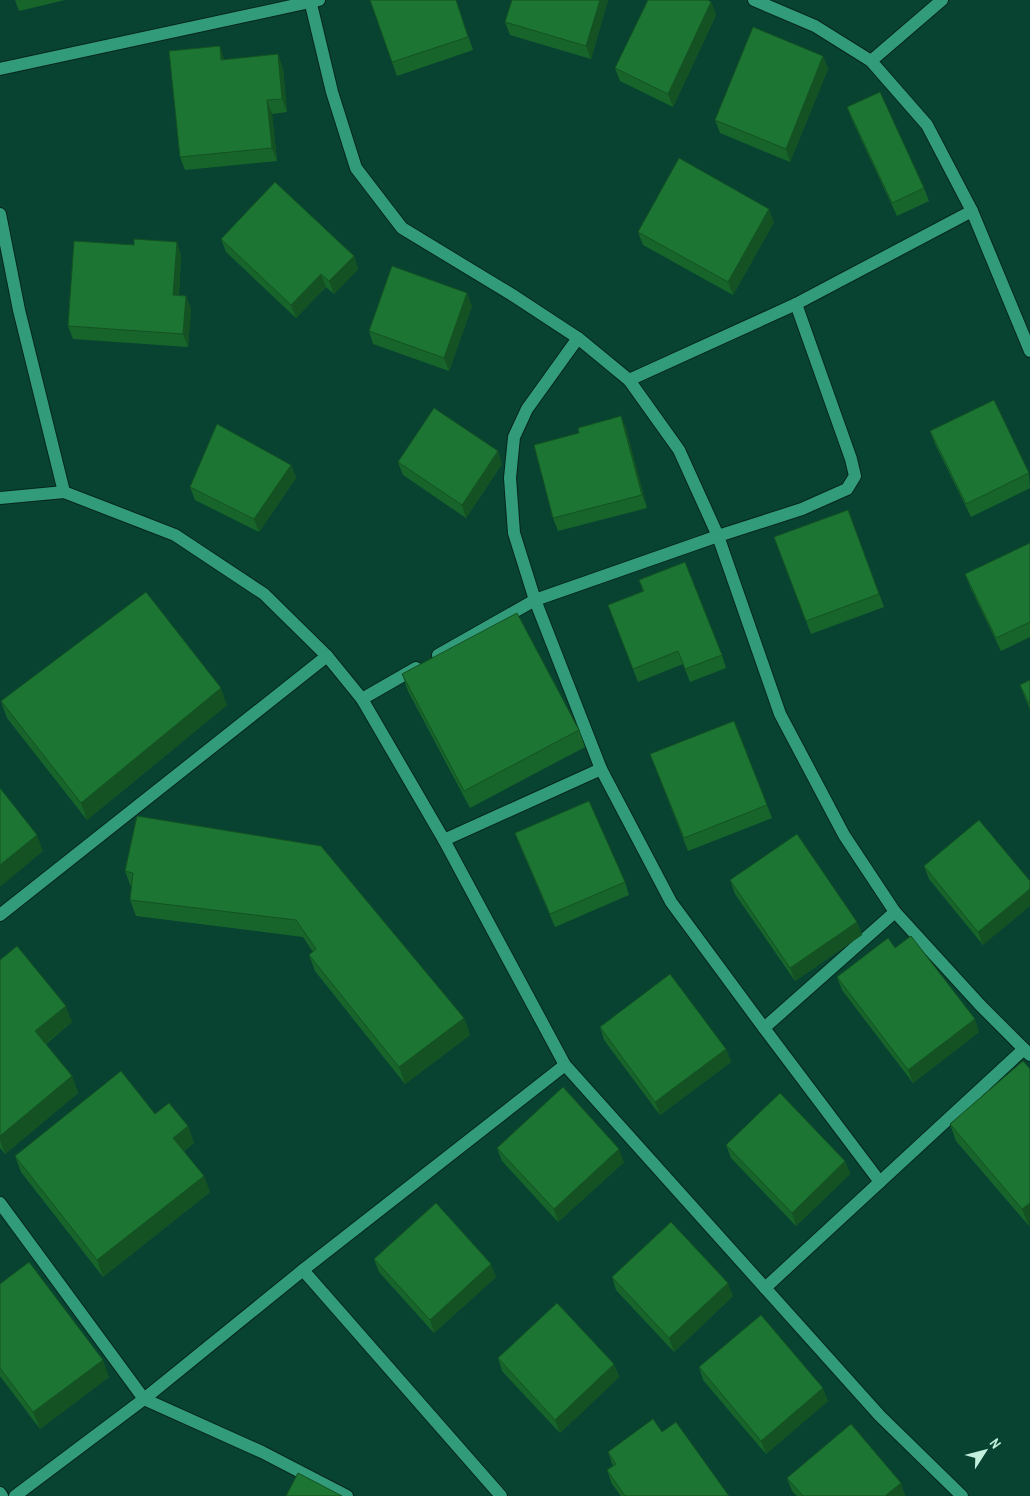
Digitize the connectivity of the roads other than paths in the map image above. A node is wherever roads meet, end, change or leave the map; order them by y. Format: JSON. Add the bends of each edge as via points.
{"nodes":[{"id":1,"x":754,"y":0,"type":"edge"},
{"id":2,"x":942,"y":0,"type":"edge"},
{"id":3,"x":313,"y":1,"type":"edge"},
{"id":4,"x":871,"y":61,"type":"junction"},
{"id":5,"x":0,"y":68,"type":"edge"},
{"id":6,"x":972,"y":211,"type":"junction"},
{"id":7,"x":0,"y":214,"type":"edge"},
{"id":8,"x":796,"y":304,"type":"junction"},
{"id":9,"x":578,"y":338,"type":"junction"},
{"id":10,"x":1030,"y":351,"type":"edge"},
{"id":11,"x":629,"y":380,"type":"junction"},
{"id":12,"x":64,"y":492,"type":"junction"},
{"id":13,"x":0,"y":498,"type":"edge"},
{"id":14,"x":718,"y":536,"type":"junction"},
{"id":15,"x":535,"y":600,"type":"junction"},
{"id":16,"x":327,"y":656,"type":"junction"},
{"id":17,"x":362,"y":699,"type":"junction"},
{"id":18,"x":600,"y":769,"type":"junction"},
{"id":19,"x":444,"y":840,"type":"junction"},
{"id":20,"x":895,"y":912,"type":"junction"},
{"id":21,"x":0,"y":915,"type":"edge"},
{"id":22,"x":764,"y":1028,"type":"junction"},
{"id":23,"x":1027,"y":1052,"type":"edge"},
{"id":24,"x":565,"y":1066,"type":"junction"},
{"id":25,"x":880,"y":1182,"type":"junction"},
{"id":26,"x":0,"y":1203,"type":"edge"},
{"id":27,"x":303,"y":1270,"type":"junction"},
{"id":28,"x":765,"y":1288,"type":"junction"},
{"id":29,"x":144,"y":1399,"type":"junction"},
{"id":30,"x":15,"y":1496,"type":"edge"},
{"id":31,"x":346,"y":1496,"type":"edge"},
{"id":32,"x":502,"y":1496,"type":"edge"},
{"id":33,"x":962,"y":1496,"type":"edge"}],
"edges":[{"from":1,"to":4,"type":"street","via":[[815,26]]},
{"from":2,"to":4,"type":"street"},
{"from":3,"to":5,"type":"street"},
{"from":3,"to":9,"type":"street","via":[[332,92],[356,168],[402,228]]},
{"from":4,"to":6,"type":"street","via":[[927,125]]},
{"from":6,"to":8,"type":"street"},
{"from":6,"to":10,"type":"street"},
{"from":7,"to":12,"type":"street","via":[[19,310]]},
{"from":8,"to":11,"type":"street"},
{"from":8,"to":14,"type":"street","via":[[855,476],[847,489],[802,509]]},
{"from":9,"to":11,"type":"street"},
{"from":9,"to":15,"type":"street","via":[[527,409],[514,438],[510,478],[514,533]]},
{"from":11,"to":14,"type":"street","via":[[679,450]]},
{"from":12,"to":13,"type":"street"},
{"from":12,"to":16,"type":"street","via":[[175,535],[264,594]]},
{"from":14,"to":15,"type":"street"},
{"from":14,"to":20,"type":"street","via":[[780,714],[844,835]]},
{"from":15,"to":17,"type":"street"},
{"from":15,"to":18,"type":"street"},
{"from":16,"to":17,"type":"street"},
{"from":16,"to":21,"type":"street"},
{"from":17,"to":19,"type":"street"},
{"from":18,"to":19,"type":"street"},
{"from":18,"to":22,"type":"street","via":[[671,902]]},
{"from":19,"to":24,"type":"street"},
{"from":20,"to":22,"type":"street"},
{"from":20,"to":23,"type":"street"},
{"from":22,"to":25,"type":"street"},
{"from":23,"to":25,"type":"street"},
{"from":24,"to":27,"type":"street"},
{"from":24,"to":28,"type":"street"},
{"from":25,"to":28,"type":"street"},
{"from":26,"to":29,"type":"street"},
{"from":27,"to":29,"type":"street"},
{"from":27,"to":32,"type":"street"},
{"from":28,"to":33,"type":"street","via":[[880,1416]]},
{"from":29,"to":30,"type":"street"},
{"from":29,"to":31,"type":"street","via":[[262,1452]]}]}
